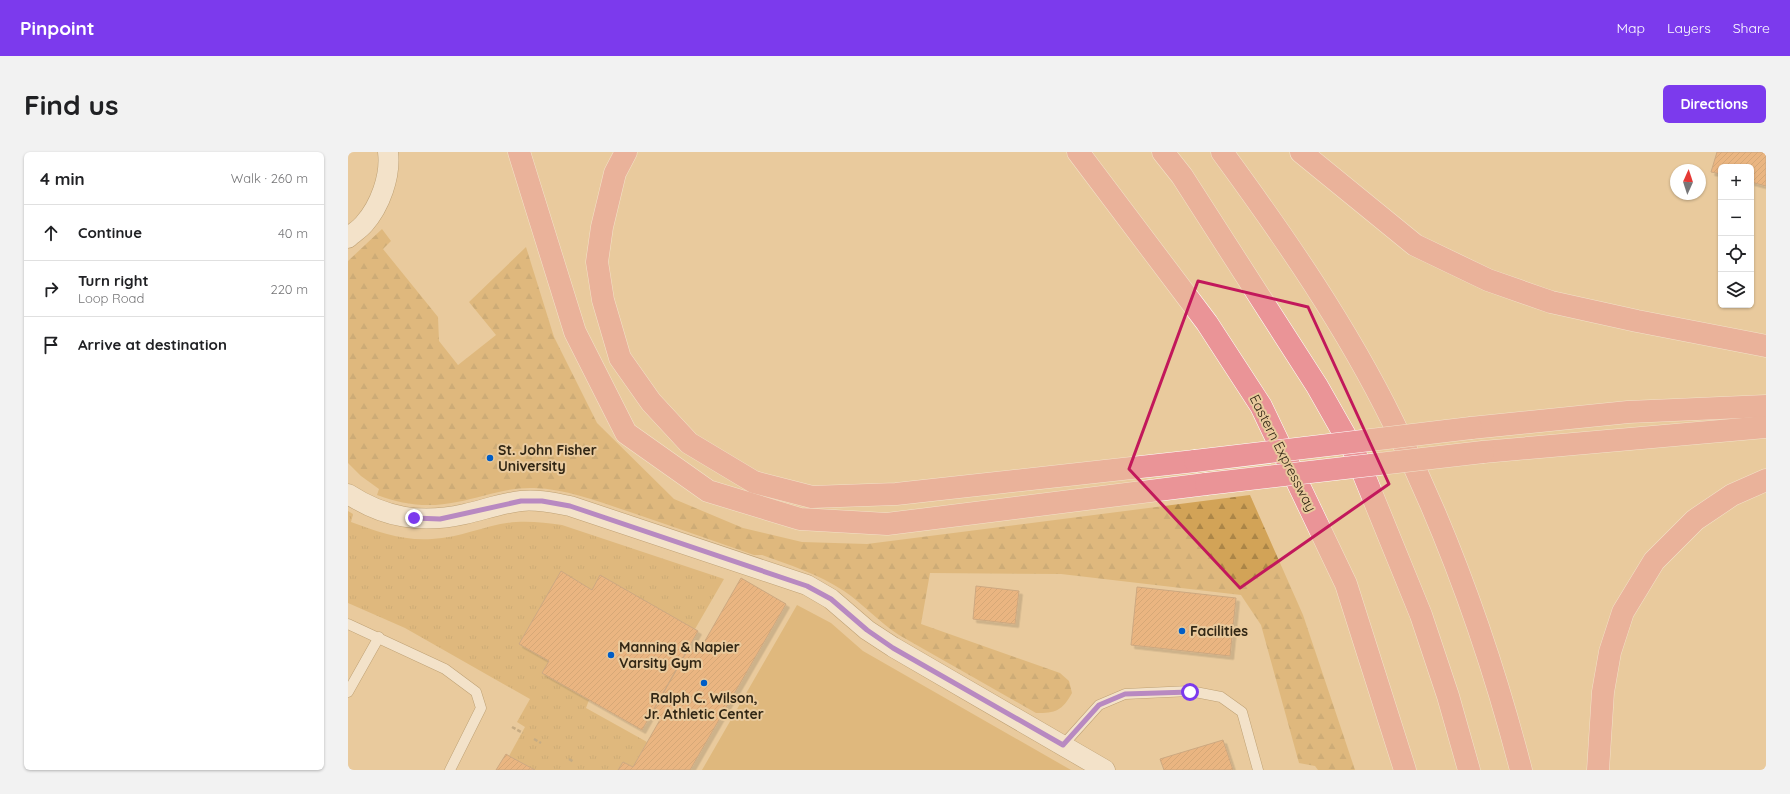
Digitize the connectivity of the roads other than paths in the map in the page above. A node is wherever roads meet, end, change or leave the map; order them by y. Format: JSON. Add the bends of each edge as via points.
{"nodes":[{"id":1,"x":388,"y":152,"type":"edge"},
{"id":2,"x":519,"y":152,"type":"edge"},
{"id":3,"x":626,"y":152,"type":"edge"},
{"id":4,"x":1078,"y":152,"type":"edge"},
{"id":5,"x":1163,"y":152,"type":"edge"},
{"id":6,"x":1222,"y":152,"type":"edge"},
{"id":7,"x":1301,"y":152,"type":"edge"},
{"id":8,"x":348,"y":238,"type":"edge"},
{"id":9,"x":1766,"y":346,"type":"edge"},
{"id":10,"x":1766,"y":406,"type":"edge"},
{"id":11,"x":1766,"y":427,"type":"edge"},
{"id":12,"x":1766,"y":480,"type":"edge"},
{"id":13,"x":348,"y":494,"type":"edge"},
{"id":14,"x":348,"y":624,"type":"edge"},
{"id":15,"x":379,"y":637,"type":"junction"},
{"id":16,"x":348,"y":692,"type":"edge"},
{"id":17,"x":1063,"y":745,"type":"junction"},
{"id":18,"x":450,"y":770,"type":"edge"},
{"id":19,"x":1105,"y":770,"type":"edge"},
{"id":20,"x":1258,"y":770,"type":"edge"},
{"id":21,"x":1405,"y":770,"type":"edge"},
{"id":22,"x":1469,"y":770,"type":"edge"},
{"id":23,"x":1521,"y":770,"type":"edge"},
{"id":24,"x":1598,"y":770,"type":"edge"}],
"edges":[{"from":1,"to":8,"type":"street","via":[[386,180],[378,204],[364,224]]},
{"from":2,"to":11,"type":"highway","bridge":true,"via":[[575,332],[626,433],[708,492],[800,519],[887,524],[1483,452]]},
{"from":3,"to":10,"type":"highway","bridge":true,"via":[[615,173],[602,227],[597,262],[603,300],[620,358],[651,402],[689,443],[754,482],[812,497],[896,494],[1628,412]]},
{"from":4,"to":21,"type":"highway","name":"Eastern Expressway","via":[[1207,323],[1262,406],[1346,584]]},
{"from":5,"to":22,"type":"highway","via":[[1182,176],[1318,386],[1354,452],[1421,615]]},
{"from":6,"to":23,"type":"highway","via":[[1285,238],[1359,358],[1393,421],[1423,485],[1468,598],[1491,663]]},
{"from":7,"to":9,"type":"highway","via":[[1415,244],[1488,280],[1551,302]]},
{"from":12,"to":24,"type":"highway","via":[[1732,495],[1695,520],[1654,561],[1623,612],[1610,652],[1603,692]]},
{"from":13,"to":17,"type":"street","via":[[367,506],[386,513],[414,518],[440,519],[521,501],[549,502],[591,513],[800,583],[831,599],[893,648]]},
{"from":14,"to":15,"type":"lane"},
{"from":15,"to":16,"type":"lane"},
{"from":15,"to":18,"type":"lane","via":[[445,669],[476,692],[481,708]]},
{"from":17,"to":19,"type":"street"},
{"from":17,"to":20,"type":"lane","via":[[1099,705],[1125,694],[1190,692],[1221,697],[1242,712]]}]}
